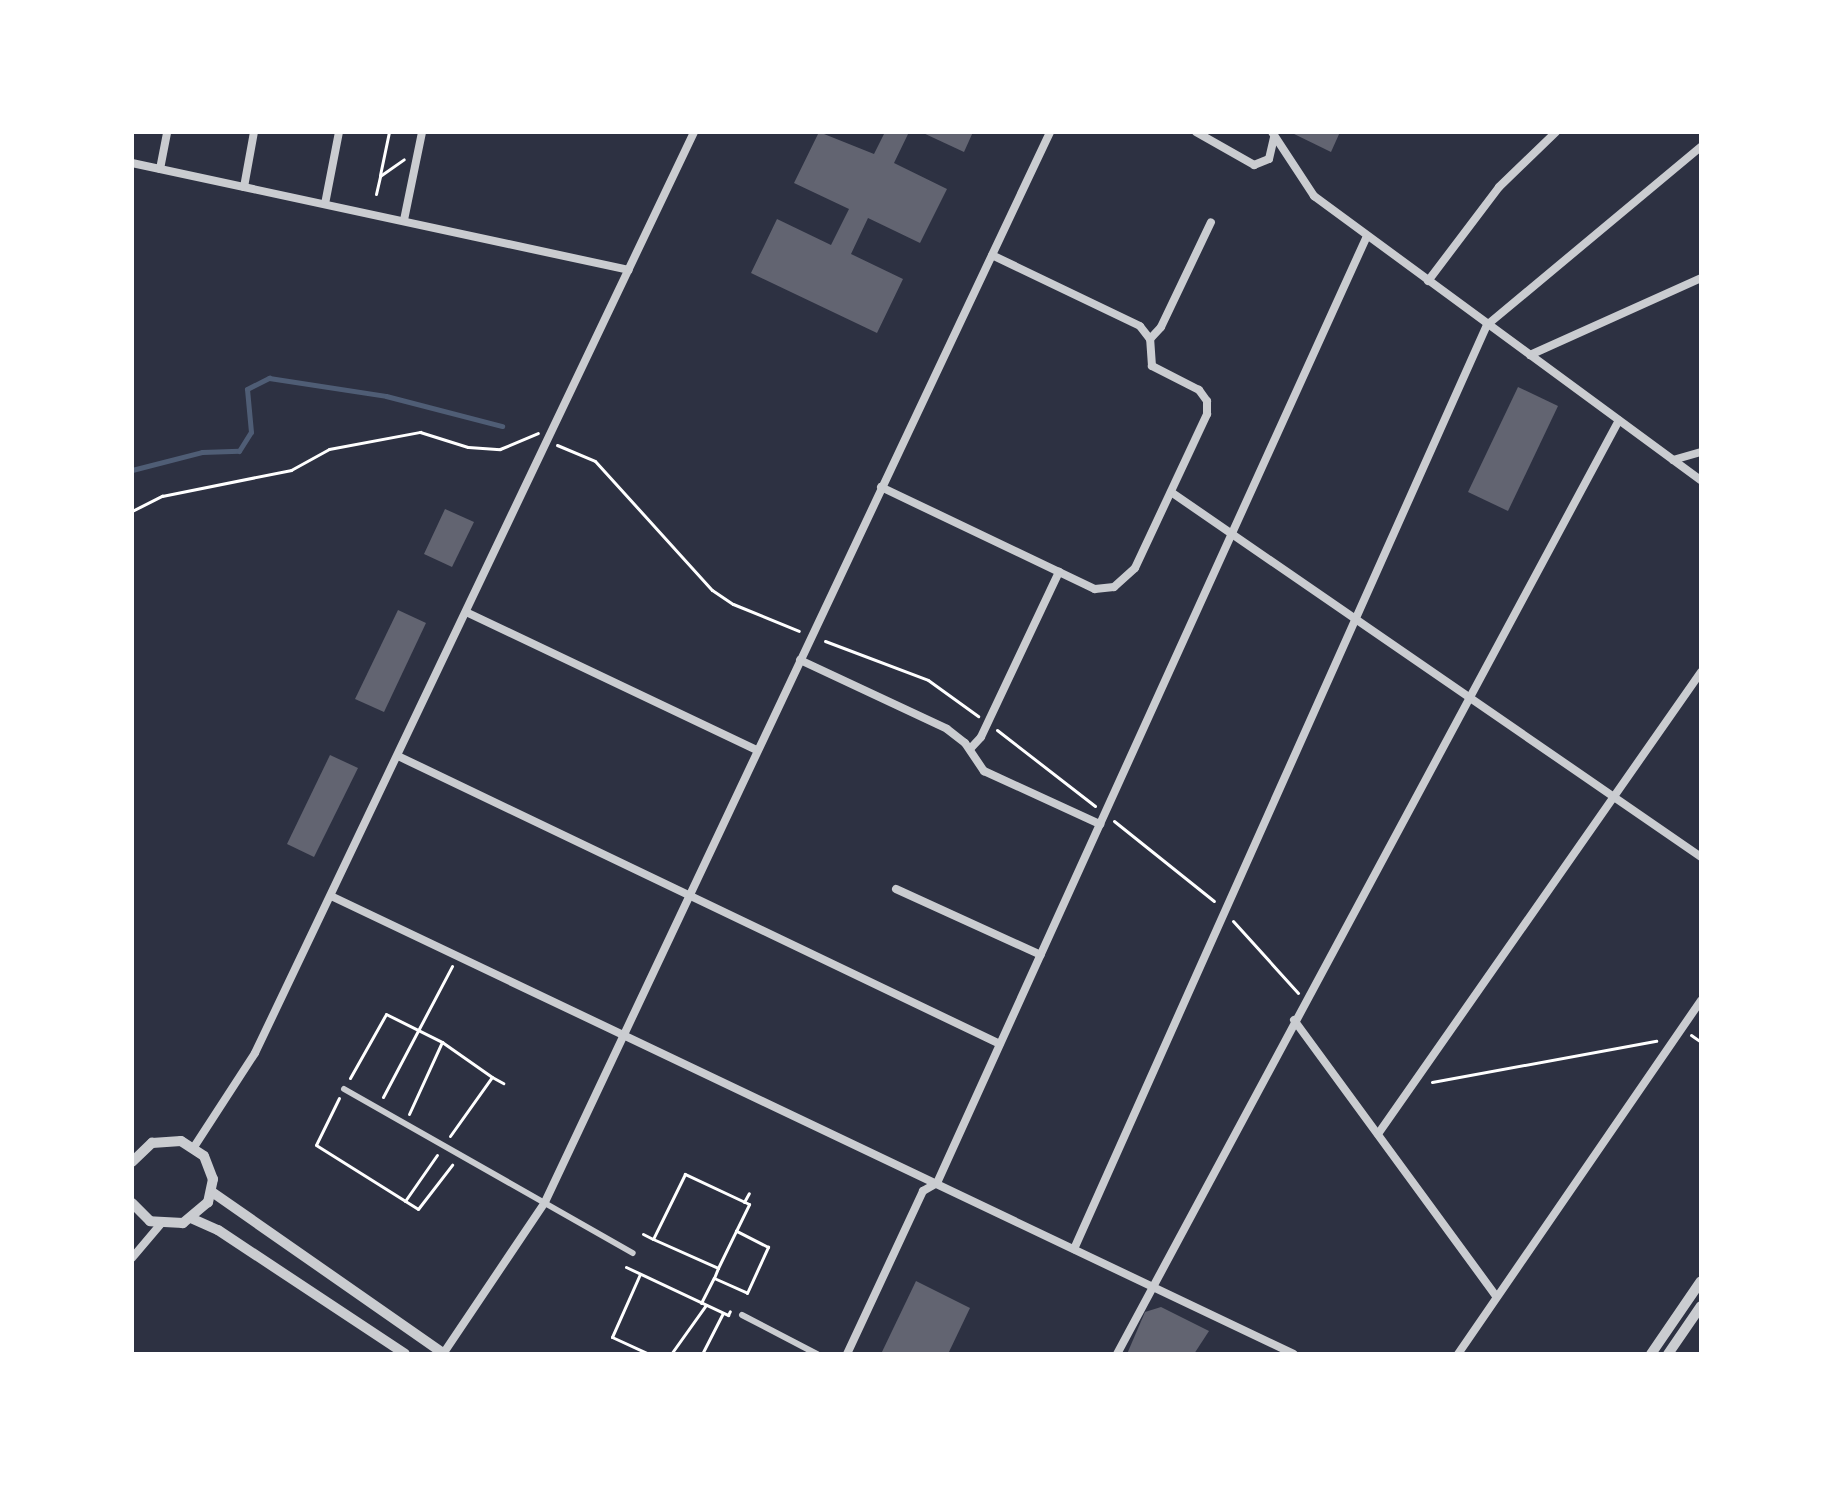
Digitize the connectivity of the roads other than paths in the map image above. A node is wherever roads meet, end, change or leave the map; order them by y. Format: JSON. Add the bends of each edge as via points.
{"nodes":[{"id":1,"x":167,"y":132,"type":"edge"},
{"id":2,"x":254,"y":132,"type":"edge"},
{"id":3,"x":339,"y":132,"type":"edge"},
{"id":4,"x":422,"y":132,"type":"edge"},
{"id":5,"x":694,"y":132,"type":"edge"},
{"id":6,"x":1050,"y":132,"type":"edge"},
{"id":7,"x":1196,"y":132,"type":"edge"},
{"id":8,"x":1272,"y":132,"type":"edge"},
{"id":9,"x":1556,"y":132,"type":"edge"},
{"id":10,"x":1701,"y":147,"type":"edge"},
{"id":11,"x":132,"y":163,"type":"edge"},
{"id":12,"x":160,"y":169,"type":"junction"},
{"id":13,"x":244,"y":187,"type":"junction"},
{"id":14,"x":325,"y":204,"type":"junction"},
{"id":15,"x":404,"y":220,"type":"junction"},
{"id":16,"x":1211,"y":222,"type":"dead end"},
{"id":17,"x":1367,"y":236,"type":"junction"},
{"id":18,"x":992,"y":255,"type":"junction"},
{"id":19,"x":629,"y":270,"type":"junction"},
{"id":20,"x":1701,"y":278,"type":"edge"},
{"id":21,"x":1428,"y":281,"type":"junction"},
{"id":22,"x":1487,"y":325,"type":"junction"},
{"id":23,"x":1150,"y":339,"type":"junction"},
{"id":24,"x":1530,"y":355,"type":"junction"},
{"id":25,"x":1619,"y":420,"type":"junction"},
{"id":26,"x":1701,"y":452,"type":"edge"},
{"id":27,"x":1673,"y":460,"type":"junction"},
{"id":28,"x":1701,"y":480,"type":"edge"},
{"id":29,"x":881,"y":487,"type":"junction"},
{"id":30,"x":1171,"y":492,"type":"junction"},
{"id":31,"x":1232,"y":534,"type":"junction"},
{"id":32,"x":1059,"y":572,"type":"junction"},
{"id":33,"x":466,"y":612,"type":"junction"},
{"id":34,"x":1355,"y":619,"type":"junction"},
{"id":35,"x":800,"y":660,"type":"junction"},
{"id":36,"x":1701,"y":672,"type":"edge"},
{"id":37,"x":1469,"y":697,"type":"junction"},
{"id":38,"x":970,"y":749,"type":"junction"},
{"id":39,"x":757,"y":750,"type":"junction"},
{"id":40,"x":398,"y":756,"type":"junction"},
{"id":41,"x":1613,"y":797,"type":"junction"},
{"id":42,"x":1100,"y":824,"type":"junction"},
{"id":43,"x":1701,"y":857,"type":"edge"},
{"id":44,"x":896,"y":889,"type":"dead end"},
{"id":45,"x":688,"y":894,"type":"junction"},
{"id":46,"x":331,"y":896,"type":"junction"},
{"id":47,"x":1041,"y":955,"type":"junction"},
{"id":48,"x":1701,"y":1001,"type":"edge"},
{"id":49,"x":1294,"y":1020,"type":"junction"},
{"id":50,"x":623,"y":1033,"type":"junction"},
{"id":51,"x":1000,"y":1044,"type":"junction"},
{"id":52,"x":344,"y":1089,"type":"road end"},
{"id":53,"x":1378,"y":1134,"type":"junction"},
{"id":54,"x":194,"y":1147,"type":"junction"},
{"id":55,"x":132,"y":1162,"type":"edge"},
{"id":56,"x":937,"y":1183,"type":"junction"},
{"id":57,"x":212,"y":1192,"type":"junction"},
{"id":58,"x":545,"y":1202,"type":"junction"},
{"id":59,"x":133,"y":1206,"type":"edge"},
{"id":60,"x":193,"y":1219,"type":"junction"},
{"id":61,"x":160,"y":1225,"type":"junction"},
{"id":62,"x":1074,"y":1249,"type":"junction"},
{"id":63,"x":633,"y":1253,"type":"dead end"},
{"id":64,"x":132,"y":1258,"type":"edge"},
{"id":65,"x":1701,"y":1281,"type":"edge"},
{"id":66,"x":1151,"y":1286,"type":"junction"},
{"id":67,"x":1497,"y":1297,"type":"junction"},
{"id":68,"x":1701,"y":1306,"type":"edge"},
{"id":69,"x":742,"y":1315,"type":"road end"},
{"id":70,"x":405,"y":1354,"type":"edge"},
{"id":71,"x":444,"y":1354,"type":"edge"},
{"id":72,"x":817,"y":1354,"type":"edge"},
{"id":73,"x":847,"y":1354,"type":"edge"},
{"id":74,"x":1117,"y":1354,"type":"edge"},
{"id":75,"x":1294,"y":1354,"type":"edge"},
{"id":76,"x":1458,"y":1354,"type":"edge"},
{"id":77,"x":1651,"y":1354,"type":"edge"},
{"id":78,"x":1668,"y":1354,"type":"edge"}],
"edges":[{"from":1,"to":12,"type":"street"},
{"from":2,"to":13,"type":"street"},
{"from":3,"to":14,"type":"street"},
{"from":4,"to":15,"type":"street"},
{"from":5,"to":19,"type":"street"},
{"from":6,"to":18,"type":"street"},
{"from":7,"to":8,"type":"street","via":[[1254,165],[1273,154]]},
{"from":8,"to":17,"type":"street","via":[[1314,196]]},
{"from":9,"to":21,"type":"street","via":[[1499,187]]},
{"from":10,"to":22,"type":"street"},
{"from":11,"to":12,"type":"street"},
{"from":12,"to":13,"type":"street"},
{"from":13,"to":14,"type":"street"},
{"from":14,"to":15,"type":"street"},
{"from":15,"to":19,"type":"street"},
{"from":16,"to":23,"type":"street","via":[[1161,327]]},
{"from":17,"to":21,"type":"street"},
{"from":17,"to":31,"type":"street"},
{"from":18,"to":23,"type":"street","via":[[1140,326]]},
{"from":18,"to":29,"type":"street"},
{"from":19,"to":33,"type":"street"},
{"from":20,"to":24,"type":"street"},
{"from":21,"to":22,"type":"street"},
{"from":22,"to":24,"type":"street"},
{"from":22,"to":34,"type":"street"},
{"from":23,"to":30,"type":"street","via":[[1152,366],[1199,390],[1207,401],[1207,414]]},
{"from":24,"to":25,"type":"street"},
{"from":25,"to":27,"type":"street"},
{"from":25,"to":37,"type":"street"},
{"from":26,"to":27,"type":"street"},
{"from":27,"to":28,"type":"street"},
{"from":29,"to":32,"type":"street"},
{"from":29,"to":35,"type":"street"},
{"from":30,"to":31,"type":"street"},
{"from":30,"to":32,"type":"street","via":[[1135,568],[1114,587],[1095,589]]},
{"from":31,"to":34,"type":"street"},
{"from":31,"to":42,"type":"street"},
{"from":32,"to":38,"type":"street","via":[[981,737]]},
{"from":33,"to":39,"type":"street"},
{"from":33,"to":40,"type":"street"},
{"from":34,"to":37,"type":"street"},
{"from":34,"to":62,"type":"street"},
{"from":35,"to":38,"type":"street","via":[[947,729]]},
{"from":35,"to":39,"type":"street"},
{"from":36,"to":41,"type":"street"},
{"from":37,"to":41,"type":"street"},
{"from":37,"to":49,"type":"street"},
{"from":38,"to":42,"type":"street","via":[[988,773]]},
{"from":39,"to":45,"type":"street"},
{"from":40,"to":45,"type":"street"},
{"from":40,"to":46,"type":"street"},
{"from":41,"to":43,"type":"street"},
{"from":41,"to":53,"type":"street"},
{"from":42,"to":47,"type":"street"},
{"from":44,"to":47,"type":"street"},
{"from":45,"to":50,"type":"street"},
{"from":45,"to":51,"type":"street"},
{"from":46,"to":50,"type":"street"},
{"from":46,"to":54,"type":"street","via":[[255,1053]]},
{"from":47,"to":51,"type":"street"},
{"from":48,"to":67,"type":"street"},
{"from":49,"to":53,"type":"street"},
{"from":49,"to":66,"type":"street"},
{"from":50,"to":56,"type":"street"},
{"from":50,"to":58,"type":"street"},
{"from":51,"to":56,"type":"street"},
{"from":52,"to":58,"type":"street"},
{"from":53,"to":67,"type":"street"},
{"from":54,"to":55,"type":"street","via":[[166,1139],[152,1143]]},
{"from":54,"to":57,"type":"street","via":[[210,1166]]},
{"from":56,"to":62,"type":"street"},
{"from":56,"to":73,"type":"street","via":[[923,1191]]},
{"from":57,"to":60,"type":"street"},
{"from":57,"to":71,"type":"street"},
{"from":58,"to":63,"type":"street"},
{"from":58,"to":71,"type":"street"},
{"from":59,"to":61,"type":"street"},
{"from":60,"to":61,"type":"street"},
{"from":60,"to":70,"type":"street","via":[[218,1230]]},
{"from":61,"to":64,"type":"street"},
{"from":62,"to":66,"type":"street"},
{"from":65,"to":77,"type":"street"},
{"from":66,"to":74,"type":"street"},
{"from":66,"to":75,"type":"street"},
{"from":67,"to":76,"type":"street"},
{"from":68,"to":78,"type":"street"},
{"from":69,"to":72,"type":"street"}]}
